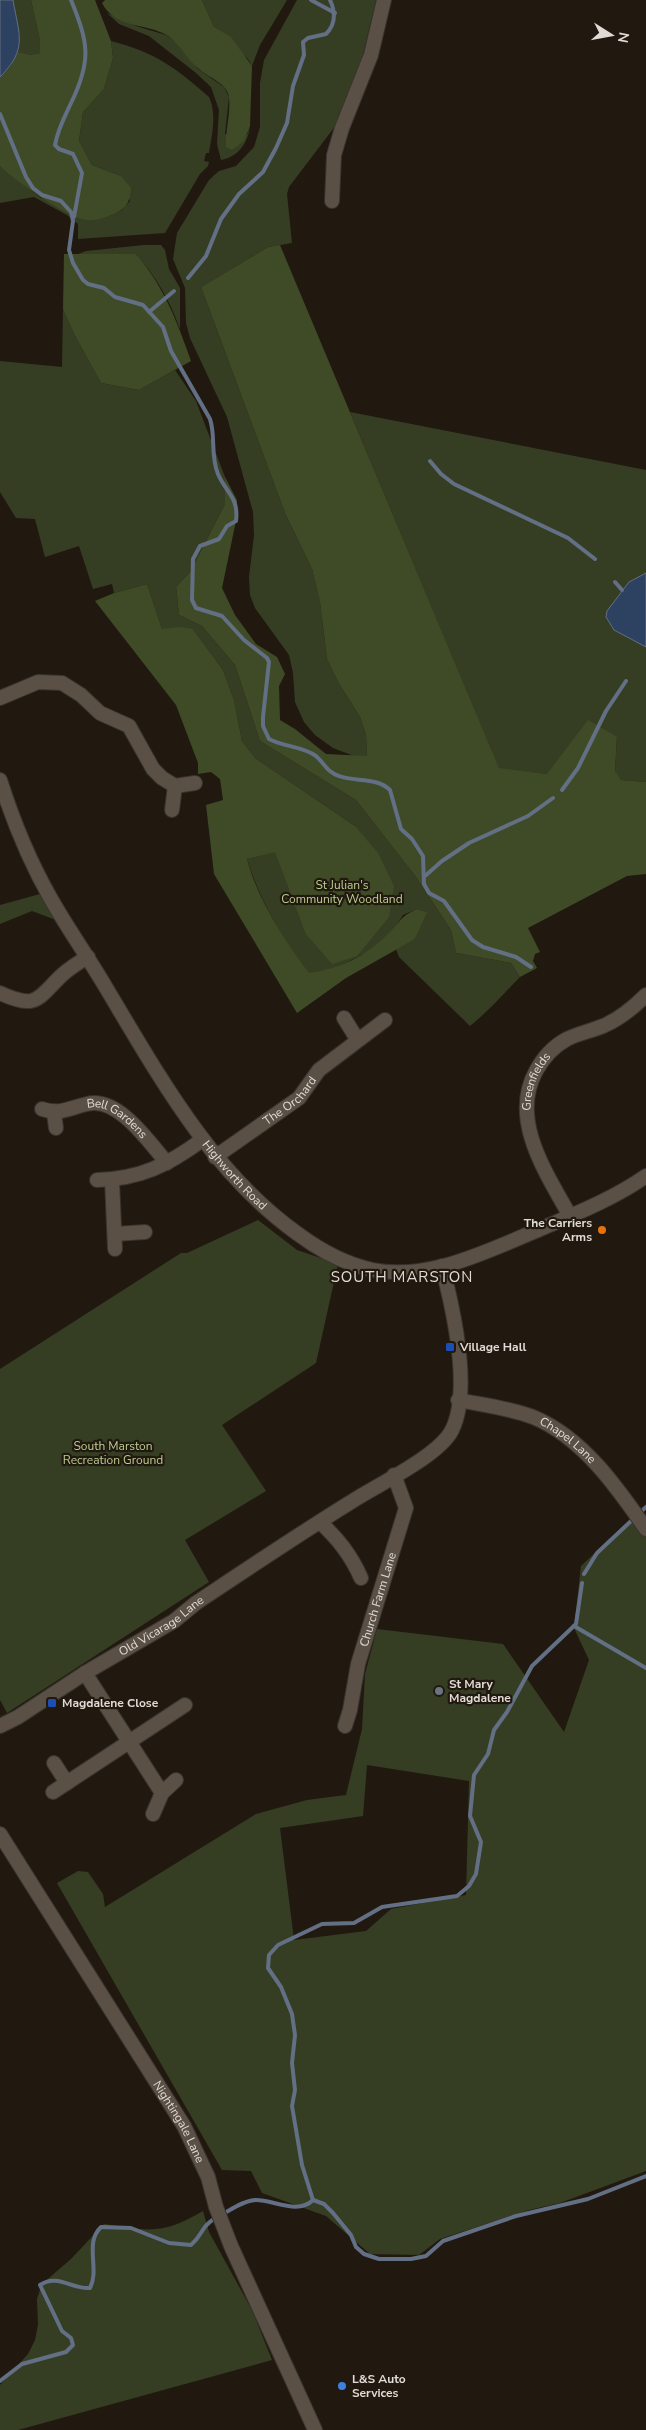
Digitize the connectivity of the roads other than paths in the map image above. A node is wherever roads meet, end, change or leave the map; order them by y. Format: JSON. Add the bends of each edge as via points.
{"nodes":[{"id":1,"x":384,"y":0,"type":"edge"},
{"id":2,"x":332,"y":201,"type":"dead end"},
{"id":3,"x":0,"y":698,"type":"edge"},
{"id":4,"x":0,"y":780,"type":"edge"},
{"id":5,"x":196,"y":783,"type":"dead end"},
{"id":6,"x":174,"y":786,"type":"junction"},
{"id":7,"x":3,"y":801,"type":"edge"},
{"id":8,"x":172,"y":810,"type":"dead end"},
{"id":9,"x":88,"y":957,"type":"junction"},
{"id":10,"x":0,"y":993,"type":"edge"},
{"id":11,"x":646,"y":995,"type":"edge"},
{"id":12,"x":344,"y":1018,"type":"dead end"},
{"id":13,"x":385,"y":1020,"type":"dead end"},
{"id":14,"x":358,"y":1039,"type":"junction"},
{"id":15,"x":56,"y":1128,"type":"dead end"},
{"id":16,"x":202,"y":1140,"type":"junction"},
{"id":17,"x":215,"y":1157,"type":"junction"},
{"id":18,"x":167,"y":1163,"type":"junction"},
{"id":19,"x":646,"y":1176,"type":"edge"},
{"id":20,"x":97,"y":1180,"type":"dead end"},
{"id":21,"x":112,"y":1180,"type":"junction"},
{"id":22,"x":570,"y":1216,"type":"junction"},
{"id":23,"x":145,"y":1232,"type":"dead end"},
{"id":24,"x":115,"y":1234,"type":"junction"},
{"id":25,"x":115,"y":1249,"type":"dead end"},
{"id":26,"x":442,"y":1266,"type":"junction"},
{"id":27,"x":458,"y":1400,"type":"junction"},
{"id":28,"x":394,"y":1476,"type":"junction"},
{"id":29,"x":320,"y":1522,"type":"junction"},
{"id":30,"x":643,"y":1525,"type":"edge"},
{"id":31,"x":361,"y":1578,"type":"dead end"},
{"id":32,"x":84,"y":1673,"type":"junction"},
{"id":33,"x":185,"y":1705,"type":"dead end"},
{"id":34,"x":0,"y":1726,"type":"edge"},
{"id":35,"x":345,"y":1726,"type":"dead end"},
{"id":36,"x":128,"y":1743,"type":"junction"},
{"id":37,"x":54,"y":1763,"type":"dead end"},
{"id":38,"x":176,"y":1780,"type":"dead end"},
{"id":39,"x":66,"y":1783,"type":"junction"},
{"id":40,"x":52,"y":1792,"type":"dead end"},
{"id":41,"x":162,"y":1793,"type":"junction"},
{"id":42,"x":153,"y":1814,"type":"dead end"},
{"id":43,"x":0,"y":1834,"type":"edge"},
{"id":44,"x":315,"y":2430,"type":"edge"}],
"edges":[{"from":1,"to":2,"type":"street","via":[[370,55],[334,155]]},
{"from":3,"to":6,"type":"street","via":[[41,681],[56,681],[70,687],[100,713],[129,726],[153,769]]},
{"from":4,"to":7,"type":"street","name":"Highworth Road"},
{"from":5,"to":6,"type":"street"},
{"from":6,"to":8,"type":"street"},
{"from":7,"to":9,"type":"street","name":"Highworth Road","via":[[39,877]]},
{"from":9,"to":10,"type":"street","via":[[38,999],[24,1001]]},
{"from":9,"to":16,"type":"street","name":"Highworth Road"},
{"from":11,"to":22,"type":"street","name":"Greenfields","via":[[613,1021],[558,1045],[542,1060],[533,1077],[527,1109],[531,1137]]},
{"from":12,"to":14,"type":"street"},
{"from":13,"to":14,"type":"street","name":"The Orchard"},
{"from":14,"to":17,"type":"street","name":"The Orchard","via":[[318,1070],[299,1098]]},
{"from":15,"to":18,"type":"street","name":"Bell Gardens","via":[[48,1111],[91,1103],[106,1104],[130,1123]]},
{"from":16,"to":17,"type":"street","name":"Highworth Road"},
{"from":16,"to":18,"type":"street"},
{"from":17,"to":26,"type":"street","name":"Highworth Road","via":[[275,1218],[328,1254],[376,1270],[405,1271]]},
{"from":18,"to":21,"type":"street","via":[[137,1176]]},
{"from":19,"to":22,"type":"street","name":"Highworth Road"},
{"from":20,"to":21,"type":"street"},
{"from":21,"to":24,"type":"street"},
{"from":22,"to":26,"type":"street","name":"Highworth Road"},
{"from":23,"to":24,"type":"street"},
{"from":24,"to":25,"type":"street"},
{"from":26,"to":27,"type":"street","name":"Old Vicarage Lane","via":[[458,1344]]},
{"from":27,"to":28,"type":"street","name":"Old Vicarage Lane","via":[[452,1428],[443,1442]]},
{"from":27,"to":30,"type":"street","name":"Chapel Lane","via":[[522,1414],[558,1429],[633,1509]]},
{"from":28,"to":29,"type":"street","name":"Old Vicarage Lane"},
{"from":28,"to":35,"type":"street","name":"Church Farm Lane","via":[[406,1508],[358,1664]]},
{"from":29,"to":31,"type":"street","via":[[352,1556]]},
{"from":29,"to":32,"type":"street","name":"Old Vicarage Lane","via":[[181,1616]]},
{"from":32,"to":34,"type":"street","name":"Old Vicarage Lane"},
{"from":32,"to":36,"type":"street"},
{"from":33,"to":36,"type":"street"},
{"from":36,"to":39,"type":"street"},
{"from":36,"to":41,"type":"street"},
{"from":37,"to":39,"type":"street"},
{"from":38,"to":41,"type":"street"},
{"from":39,"to":40,"type":"street"},
{"from":41,"to":42,"type":"street"},
{"from":43,"to":44,"type":"street","name":"Nightingale Lane","via":[[184,2126],[208,2177],[222,2224]]}]}
